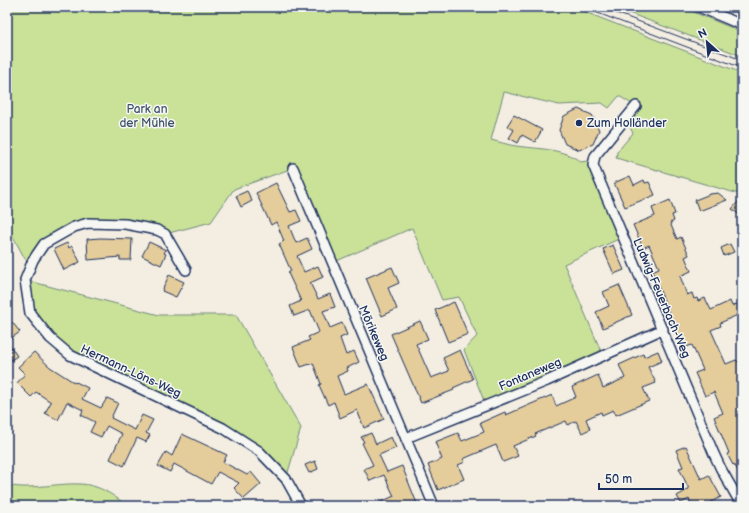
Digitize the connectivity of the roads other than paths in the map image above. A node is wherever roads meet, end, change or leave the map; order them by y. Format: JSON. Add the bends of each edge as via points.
{"nodes":[{"id":1,"x":699,"y":7,"type":"edge"},
{"id":2,"x":742,"y":25,"type":"edge"},
{"id":3,"x":636,"y":106,"type":"dead end"},
{"id":4,"x":293,"y":168,"type":"dead end"},
{"id":5,"x":186,"y":270,"type":"dead end"},
{"id":6,"x":662,"y":329,"type":"junction"},
{"id":7,"x":406,"y":438,"type":"junction"},
{"id":8,"x":301,"y":506,"type":"edge"},
{"id":9,"x":434,"y":506,"type":"edge"},
{"id":10,"x":742,"y":506,"type":"edge"}],
"edges":[{"from":1,"to":2,"type":"street"},
{"from":3,"to":6,"type":"street","name":"Ludwig-Feuerbach-Weg","via":[[595,156],[593,165]]},
{"from":4,"to":7,"type":"street","name":"Mörikeweg"},
{"from":5,"to":8,"type":"street","name":"Hermann-Löns-Weg","via":[[165,234],[158,230],[125,224],[88,223],[74,227],[44,244],[33,260],[25,280],[30,313],[50,338],[70,355],[223,428],[259,451],[286,479]]},
{"from":6,"to":7,"type":"street","name":"Fontaneweg","via":[[546,381]]},
{"from":6,"to":10,"type":"street","name":"Ludwig-Feuerbach-Weg","via":[[714,454]]},
{"from":7,"to":9,"type":"street","name":"Mörikeweg"}]}
